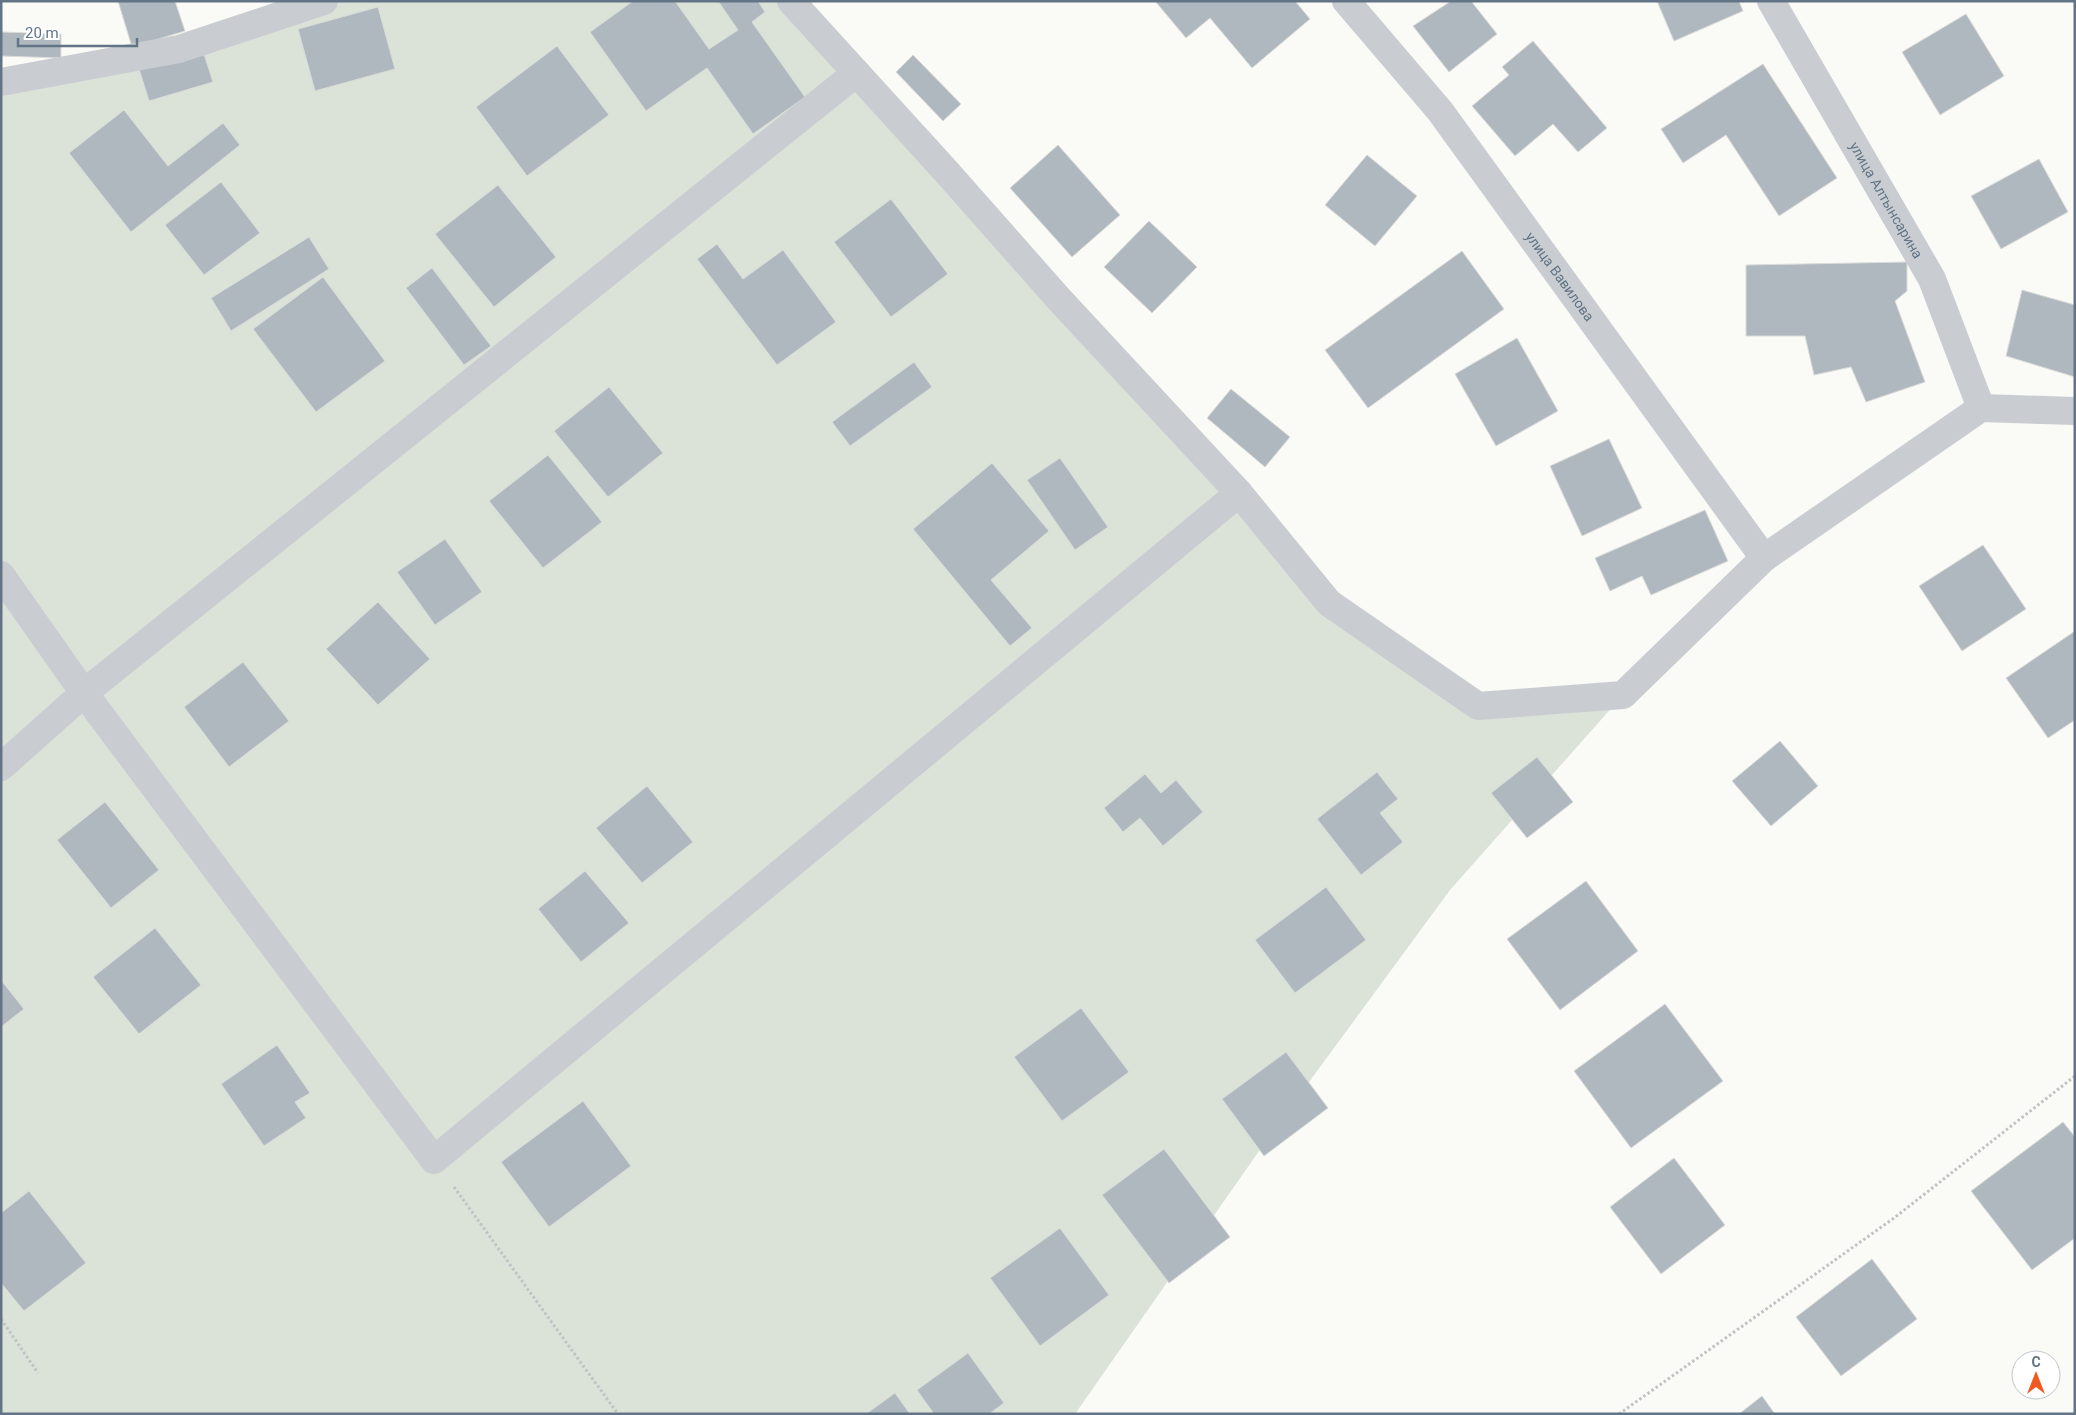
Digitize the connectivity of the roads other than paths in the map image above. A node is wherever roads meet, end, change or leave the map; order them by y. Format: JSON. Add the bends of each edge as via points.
{"nodes":[{"id":1,"x":324,"y":1,"type":"edge"},
{"id":2,"x":791,"y":1,"type":"edge"},
{"id":3,"x":1346,"y":1,"type":"edge"},
{"id":4,"x":1771,"y":1,"type":"edge"},
{"id":5,"x":855,"y":74,"type":"junction"},
{"id":6,"x":1,"y":82,"type":"edge"},
{"id":7,"x":1980,"y":408,"type":"junction"},
{"id":8,"x":2075,"y":411,"type":"edge"},
{"id":9,"x":1239,"y":493,"type":"junction"},
{"id":10,"x":1764,"y":558,"type":"junction"},
{"id":11,"x":1,"y":574,"type":"edge"},
{"id":12,"x":84,"y":693,"type":"junction"},
{"id":13,"x":1,"y":767,"type":"edge"}],
"edges":[{"from":1,"to":6,"type":"street","via":[[179,49]]},
{"from":2,"to":5,"type":"street"},
{"from":3,"to":10,"type":"street","name":"улица Вавилова","via":[[1440,111]]},
{"from":4,"to":7,"type":"street","name":"улица Алтынсарина","via":[[1932,279]]},
{"from":5,"to":9,"type":"street"},
{"from":5,"to":12,"type":"street"},
{"from":7,"to":8,"type":"street"},
{"from":7,"to":10,"type":"street"},
{"from":9,"to":10,"type":"street","via":[[1329,603],[1478,706],[1623,696]]},
{"from":9,"to":12,"type":"street","via":[[434,1160]]},
{"from":11,"to":12,"type":"street"},
{"from":12,"to":13,"type":"street"}]}
